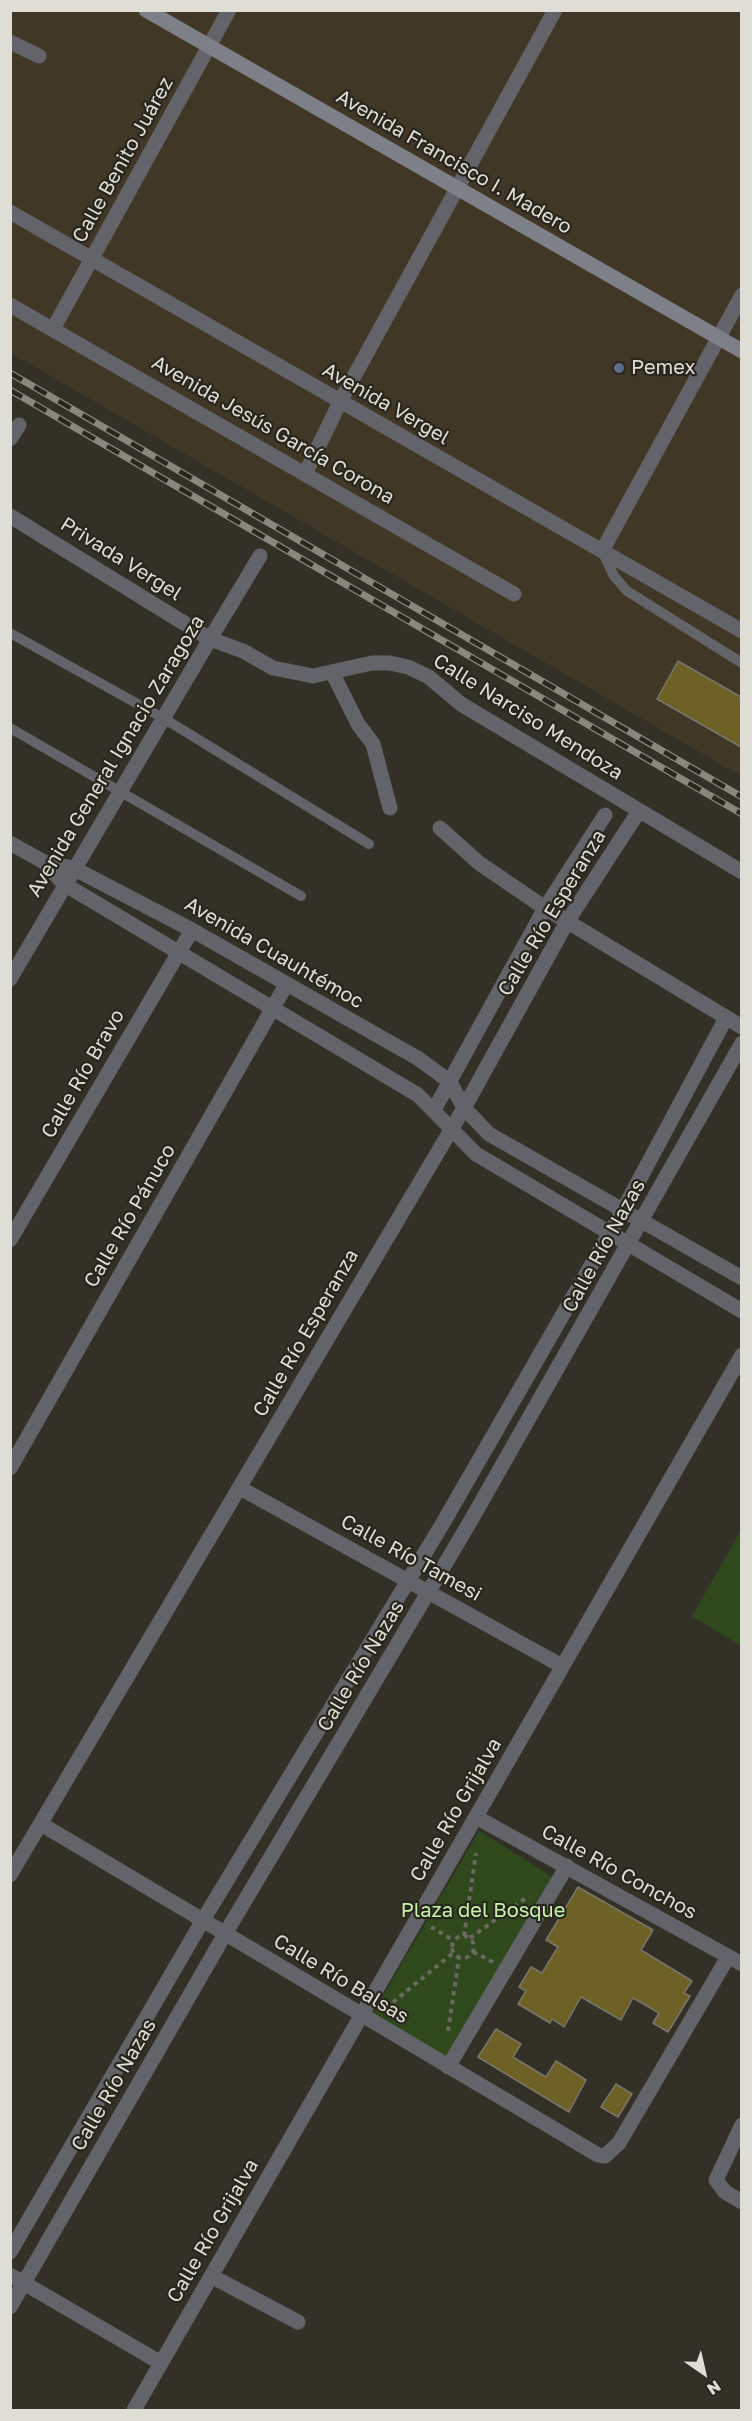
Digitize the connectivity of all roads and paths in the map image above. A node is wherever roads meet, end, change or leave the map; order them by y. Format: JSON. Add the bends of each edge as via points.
{"nodes":[{"id":1,"x":146,"y":10,"type":"edge"},
{"id":2,"x":229,"y":10,"type":"edge"},
{"id":3,"x":555,"y":10,"type":"edge"},
{"id":4,"x":10,"y":42,"type":"edge"},
{"id":5,"x":209,"y":46,"type":"junction"},
{"id":6,"x":39,"y":56,"type":"dead end"},
{"id":7,"x":456,"y":188,"type":"junction"},
{"id":8,"x":10,"y":212,"type":"edge"},
{"id":9,"x":94,"y":258,"type":"junction"},
{"id":10,"x":741,"y":295,"type":"edge"},
{"id":11,"x":10,"y":305,"type":"edge"},
{"id":12,"x":53,"y":329,"type":"junction"},
{"id":13,"x":718,"y":337,"type":"junction"},
{"id":14,"x":741,"y":351,"type":"edge"},
{"id":15,"x":340,"y":402,"type":"junction"},
{"id":16,"x":19,"y":425,"type":"dead end"},
{"id":17,"x":10,"y":439,"type":"edge"},
{"id":18,"x":306,"y":472,"type":"junction"},
{"id":19,"x":10,"y":516,"type":"edge"},
{"id":20,"x":602,"y":551,"type":"junction"},
{"id":21,"x":260,"y":556,"type":"dead end"},
{"id":22,"x":514,"y":594,"type":"dead end"},
{"id":23,"x":741,"y":631,"type":"edge"},
{"id":24,"x":10,"y":633,"type":"edge"},
{"id":25,"x":210,"y":639,"type":"junction"},
{"id":26,"x":741,"y":663,"type":"edge"},
{"id":27,"x":332,"y":672,"type":"junction"},
{"id":28,"x":163,"y":718,"type":"junction"},
{"id":29,"x":10,"y":728,"type":"edge"},
{"id":30,"x":119,"y":790,"type":"junction"},
{"id":31,"x":390,"y":808,"type":"dead end"},
{"id":32,"x":639,"y":811,"type":"junction"},
{"id":33,"x":605,"y":815,"type":"dead end"},
{"id":34,"x":440,"y":828,"type":"dead end"},
{"id":35,"x":10,"y":843,"type":"edge"},
{"id":36,"x":369,"y":844,"type":"dead end"},
{"id":37,"x":44,"y":862,"type":"junction"},
{"id":38,"x":73,"y":868,"type":"junction"},
{"id":39,"x":741,"y":872,"type":"edge"},
{"id":40,"x":64,"y":884,"type":"junction"},
{"id":41,"x":302,"y":896,"type":"dead end"},
{"id":42,"x":544,"y":908,"type":"junction"},
{"id":43,"x":567,"y":922,"type":"junction"},
{"id":44,"x":192,"y":930,"type":"junction"},
{"id":45,"x":178,"y":954,"type":"junction"},
{"id":46,"x":10,"y":979,"type":"edge"},
{"id":47,"x":286,"y":986,"type":"junction"},
{"id":48,"x":272,"y":1010,"type":"junction"},
{"id":49,"x":726,"y":1018,"type":"junction"},
{"id":50,"x":741,"y":1027,"type":"edge"},
{"id":51,"x":741,"y":1043,"type":"edge"},
{"id":52,"x":450,"y":1082,"type":"junction"},
{"id":53,"x":464,"y":1108,"type":"junction"},
{"id":54,"x":434,"y":1110,"type":"junction"},
{"id":55,"x":451,"y":1130,"type":"junction"},
{"id":56,"x":623,"y":1210,"type":"junction"},
{"id":57,"x":642,"y":1221,"type":"junction"},
{"id":58,"x":608,"y":1234,"type":"junction"},
{"id":59,"x":10,"y":1240,"type":"edge"},
{"id":60,"x":629,"y":1246,"type":"junction"},
{"id":61,"x":741,"y":1278,"type":"edge"},
{"id":62,"x":741,"y":1311,"type":"edge"},
{"id":63,"x":741,"y":1355,"type":"edge"},
{"id":64,"x":10,"y":1468,"type":"edge"},
{"id":65,"x":240,"y":1488,"type":"junction"},
{"id":66,"x":410,"y":1581,"type":"junction"},
{"id":67,"x":430,"y":1592,"type":"junction"},
{"id":68,"x":562,"y":1666,"type":"junction"},
{"id":69,"x":476,"y":1817,"type":"junction"},
{"id":70,"x":41,"y":1824,"type":"junction"},
{"id":71,"x":476,"y":1851,"type":"dead end"},
{"id":72,"x":567,"y":1866,"type":"junction"},
{"id":73,"x":10,"y":1875,"type":"edge"},
{"id":74,"x":537,"y":1890,"type":"dead end"},
{"id":75,"x":203,"y":1920,"type":"junction"},
{"id":76,"x":425,"y":1923,"type":"dead end"},
{"id":77,"x":225,"y":1934,"type":"junction"},
{"id":78,"x":464,"y":1936,"type":"junction"},
{"id":79,"x":470,"y":1938,"type":"junction"},
{"id":80,"x":453,"y":1941,"type":"junction"},
{"id":81,"x":473,"y":1952,"type":"junction"},
{"id":82,"x":453,"y":1953,"type":"junction"},
{"id":83,"x":459,"y":1958,"type":"junction"},
{"id":84,"x":735,"y":1961,"type":"edge"},
{"id":85,"x":501,"y":1967,"type":"dead end"},
{"id":86,"x":379,"y":2013,"type":"dead end"},
{"id":87,"x":361,"y":2016,"type":"junction"},
{"id":88,"x":447,"y":2040,"type":"dead end"},
{"id":89,"x":448,"y":2067,"type":"junction"},
{"id":90,"x":741,"y":2125,"type":"edge"},
{"id":91,"x":741,"y":2202,"type":"edge"},
{"id":92,"x":10,"y":2252,"type":"edge"},
{"id":93,"x":211,"y":2276,"type":"junction"},
{"id":94,"x":17,"y":2279,"type":"edge"},
{"id":95,"x":10,"y":2307,"type":"edge"},
{"id":96,"x":298,"y":2322,"type":"dead end"},
{"id":97,"x":161,"y":2363,"type":"junction"},
{"id":98,"x":134,"y":2410,"type":"edge"}],
"edges":[{"from":1,"to":5,"type":"main road","name":"Avenida Francisco I. Madero"},
{"from":2,"to":5,"type":"street","name":"Calle Benito Juárez"},
{"from":3,"to":7,"type":"street"},
{"from":4,"to":6,"type":"street"},
{"from":5,"to":7,"type":"main road","name":"Avenida Francisco I. Madero"},
{"from":5,"to":9,"type":"street","name":"Calle Benito Juárez"},
{"from":7,"to":13,"type":"main road","name":"Avenida Francisco I. Madero"},
{"from":7,"to":15,"type":"street"},
{"from":8,"to":9,"type":"street","name":"Avenida Vergel"},
{"from":9,"to":12,"type":"street","name":"Calle Benito Juárez"},
{"from":9,"to":15,"type":"street","name":"Avenida Vergel"},
{"from":10,"to":13,"type":"street"},
{"from":11,"to":12,"type":"street","name":"Avenida Jesús García Corona"},
{"from":12,"to":18,"type":"street","name":"Avenida Jesús García Corona"},
{"from":13,"to":14,"type":"main road","name":"Avenida Francisco I. Madero"},
{"from":13,"to":20,"type":"street"},
{"from":15,"to":18,"type":"street"},
{"from":15,"to":20,"type":"street","name":"Avenida Vergel"},
{"from":16,"to":17,"type":"street"},
{"from":18,"to":22,"type":"street","name":"Avenida Jesús García Corona"},
{"from":19,"to":25,"type":"street","name":"Privada Vergel"},
{"from":20,"to":23,"type":"street","name":"Avenida Vergel"},
{"from":20,"to":26,"type":"lane","via":[[614,576],[627,591]]},
{"from":21,"to":25,"type":"street","name":"Avenida General Ignacio Zaragoza"},
{"from":24,"to":28,"type":"lane"},
{"from":25,"to":27,"type":"street","name":"Calle Narciso Mendoza","via":[[273,668],[313,676]]},
{"from":25,"to":28,"type":"street","name":"Avenida General Ignacio Zaragoza"},
{"from":27,"to":31,"type":"street","via":[[358,724],[374,744]]},
{"from":27,"to":32,"type":"street","name":"Calle Narciso Mendoza","via":[[372,663],[408,667],[429,677],[461,704]]},
{"from":28,"to":30,"type":"street","name":"Avenida General Ignacio Zaragoza"},
{"from":28,"to":36,"type":"lane"},
{"from":29,"to":30,"type":"lane"},
{"from":30,"to":38,"type":"street","name":"Avenida General Ignacio Zaragoza"},
{"from":30,"to":41,"type":"lane"},
{"from":32,"to":39,"type":"street","name":"Calle Narciso Mendoza"},
{"from":32,"to":43,"type":"street","name":"Calle Río Esperanza"},
{"from":33,"to":42,"type":"street","name":"Calle Río Esperanza"},
{"from":34,"to":42,"type":"street","via":[[478,863]]},
{"from":35,"to":37,"type":"street","name":"Avenida Cuauhtémoc"},
{"from":37,"to":38,"type":"street","name":"Avenida Cuauhtémoc"},
{"from":37,"to":40,"type":"street","name":"Avenida Cuauhtémoc"},
{"from":38,"to":40,"type":"street","name":"Avenida General Ignacio Zaragoza"},
{"from":38,"to":44,"type":"street","name":"Avenida Cuauhtémoc"},
{"from":40,"to":45,"type":"street","name":"Avenida Cuauhtémoc"},
{"from":40,"to":46,"type":"street","name":"Avenida General Ignacio Zaragoza"},
{"from":42,"to":43,"type":"street"},
{"from":42,"to":52,"type":"street","name":"Calle Río Esperanza"},
{"from":43,"to":49,"type":"street"},
{"from":43,"to":53,"type":"street","name":"Calle Río Esperanza"},
{"from":44,"to":45,"type":"street","name":"Calle Río Bravo"},
{"from":44,"to":47,"type":"street","name":"Avenida Cuauhtémoc"},
{"from":45,"to":48,"type":"street","name":"Avenida Cuauhtémoc"},
{"from":45,"to":59,"type":"street","name":"Calle Río Bravo"},
{"from":47,"to":48,"type":"street","name":"Calle Río Pánuco"},
{"from":47,"to":52,"type":"street","name":"Avenida Cuauhtémoc","via":[[419,1059]]},
{"from":48,"to":54,"type":"street","name":"Avenida Cuauhtémoc","via":[[408,1089]]},
{"from":48,"to":64,"type":"street","name":"Calle Río Pánuco"},
{"from":49,"to":50,"type":"street"},
{"from":49,"to":56,"type":"street","name":"Calle Río Nazas"},
{"from":51,"to":57,"type":"street","name":"Calle Río Nazas"},
{"from":52,"to":53,"type":"street","name":"Avenida Cuauhtémoc"},
{"from":52,"to":54,"type":"street","name":"Calle Río Esperanza"},
{"from":53,"to":55,"type":"street","name":"Calle Río Esperanza"},
{"from":53,"to":56,"type":"street","name":"Avenida Cuauhtémoc","via":[[489,1134]]},
{"from":54,"to":55,"type":"street","name":"Avenida Cuauhtémoc"},
{"from":55,"to":58,"type":"street","name":"Avenida Cuauhtémoc","via":[[476,1154]]},
{"from":55,"to":65,"type":"street","name":"Calle Río Esperanza"},
{"from":56,"to":57,"type":"street","name":"Avenida Cuauhtémoc"},
{"from":56,"to":58,"type":"street","name":"Calle Río Nazas"},
{"from":57,"to":60,"type":"street","name":"Calle Río Nazas"},
{"from":57,"to":61,"type":"street","name":"Avenida Cuauhtémoc"},
{"from":58,"to":60,"type":"street","name":"Avenida Cuauhtémoc"},
{"from":58,"to":66,"type":"street","name":"Calle Río Nazas"},
{"from":60,"to":62,"type":"street","name":"Avenida Cuauhtémoc"},
{"from":60,"to":67,"type":"street","name":"Calle Río Nazas"},
{"from":63,"to":68,"type":"street","name":"Calle Río Grijalva"},
{"from":65,"to":66,"type":"street","name":"Calle Río Tamesi"},
{"from":65,"to":70,"type":"street","name":"Calle Río Esperanza"},
{"from":66,"to":67,"type":"street","name":"Calle Río Tamesi"},
{"from":66,"to":75,"type":"street","name":"Calle Río Nazas"},
{"from":67,"to":68,"type":"street","name":"Calle Río Tamesi"},
{"from":67,"to":77,"type":"street","name":"Calle Río Nazas"},
{"from":68,"to":69,"type":"street","name":"Calle Río Grijalva"},
{"from":69,"to":72,"type":"street","name":"Calle Río Conchos"},
{"from":69,"to":87,"type":"street","name":"Calle Río Grijalva"},
{"from":70,"to":73,"type":"street","name":"Calle Río Esperanza"},
{"from":70,"to":75,"type":"street","name":"Calle Río Balsas"},
{"from":71,"to":78,"type":"path"},
{"from":72,"to":84,"type":"street","name":"Calle Río Conchos"},
{"from":72,"to":89,"type":"street"},
{"from":74,"to":79,"type":"path"},
{"from":75,"to":77,"type":"street","name":"Calle Río Balsas"},
{"from":75,"to":92,"type":"street","name":"Calle Río Nazas"},
{"from":76,"to":80,"type":"path"},
{"from":77,"to":87,"type":"street","name":"Calle Río Balsas"},
{"from":77,"to":94,"type":"street","name":"Calle Río Nazas"},
{"from":78,"to":79,"type":"path"},
{"from":78,"to":80,"type":"path"},
{"from":79,"to":81,"type":"path"},
{"from":80,"to":82,"type":"path"},
{"from":81,"to":83,"type":"path"},
{"from":81,"to":85,"type":"path"},
{"from":82,"to":83,"type":"path"},
{"from":82,"to":86,"type":"path"},
{"from":83,"to":88,"type":"path"},
{"from":84,"to":89,"type":"street","name":"Calle Río Balsas","via":[[619,2143],[605,2156],[588,2151]]},
{"from":87,"to":89,"type":"street","name":"Calle Río Balsas"},
{"from":87,"to":93,"type":"street","name":"Calle Río Grijalva"},
{"from":90,"to":91,"type":"street","via":[[717,2173],[718,2186]]},
{"from":93,"to":96,"type":"street"},
{"from":93,"to":97,"type":"street","name":"Calle Río Grijalva"},
{"from":94,"to":95,"type":"street","name":"Calle Río Nazas"},
{"from":94,"to":97,"type":"street"},
{"from":97,"to":98,"type":"street","name":"Calle Río Grijalva"}]}
